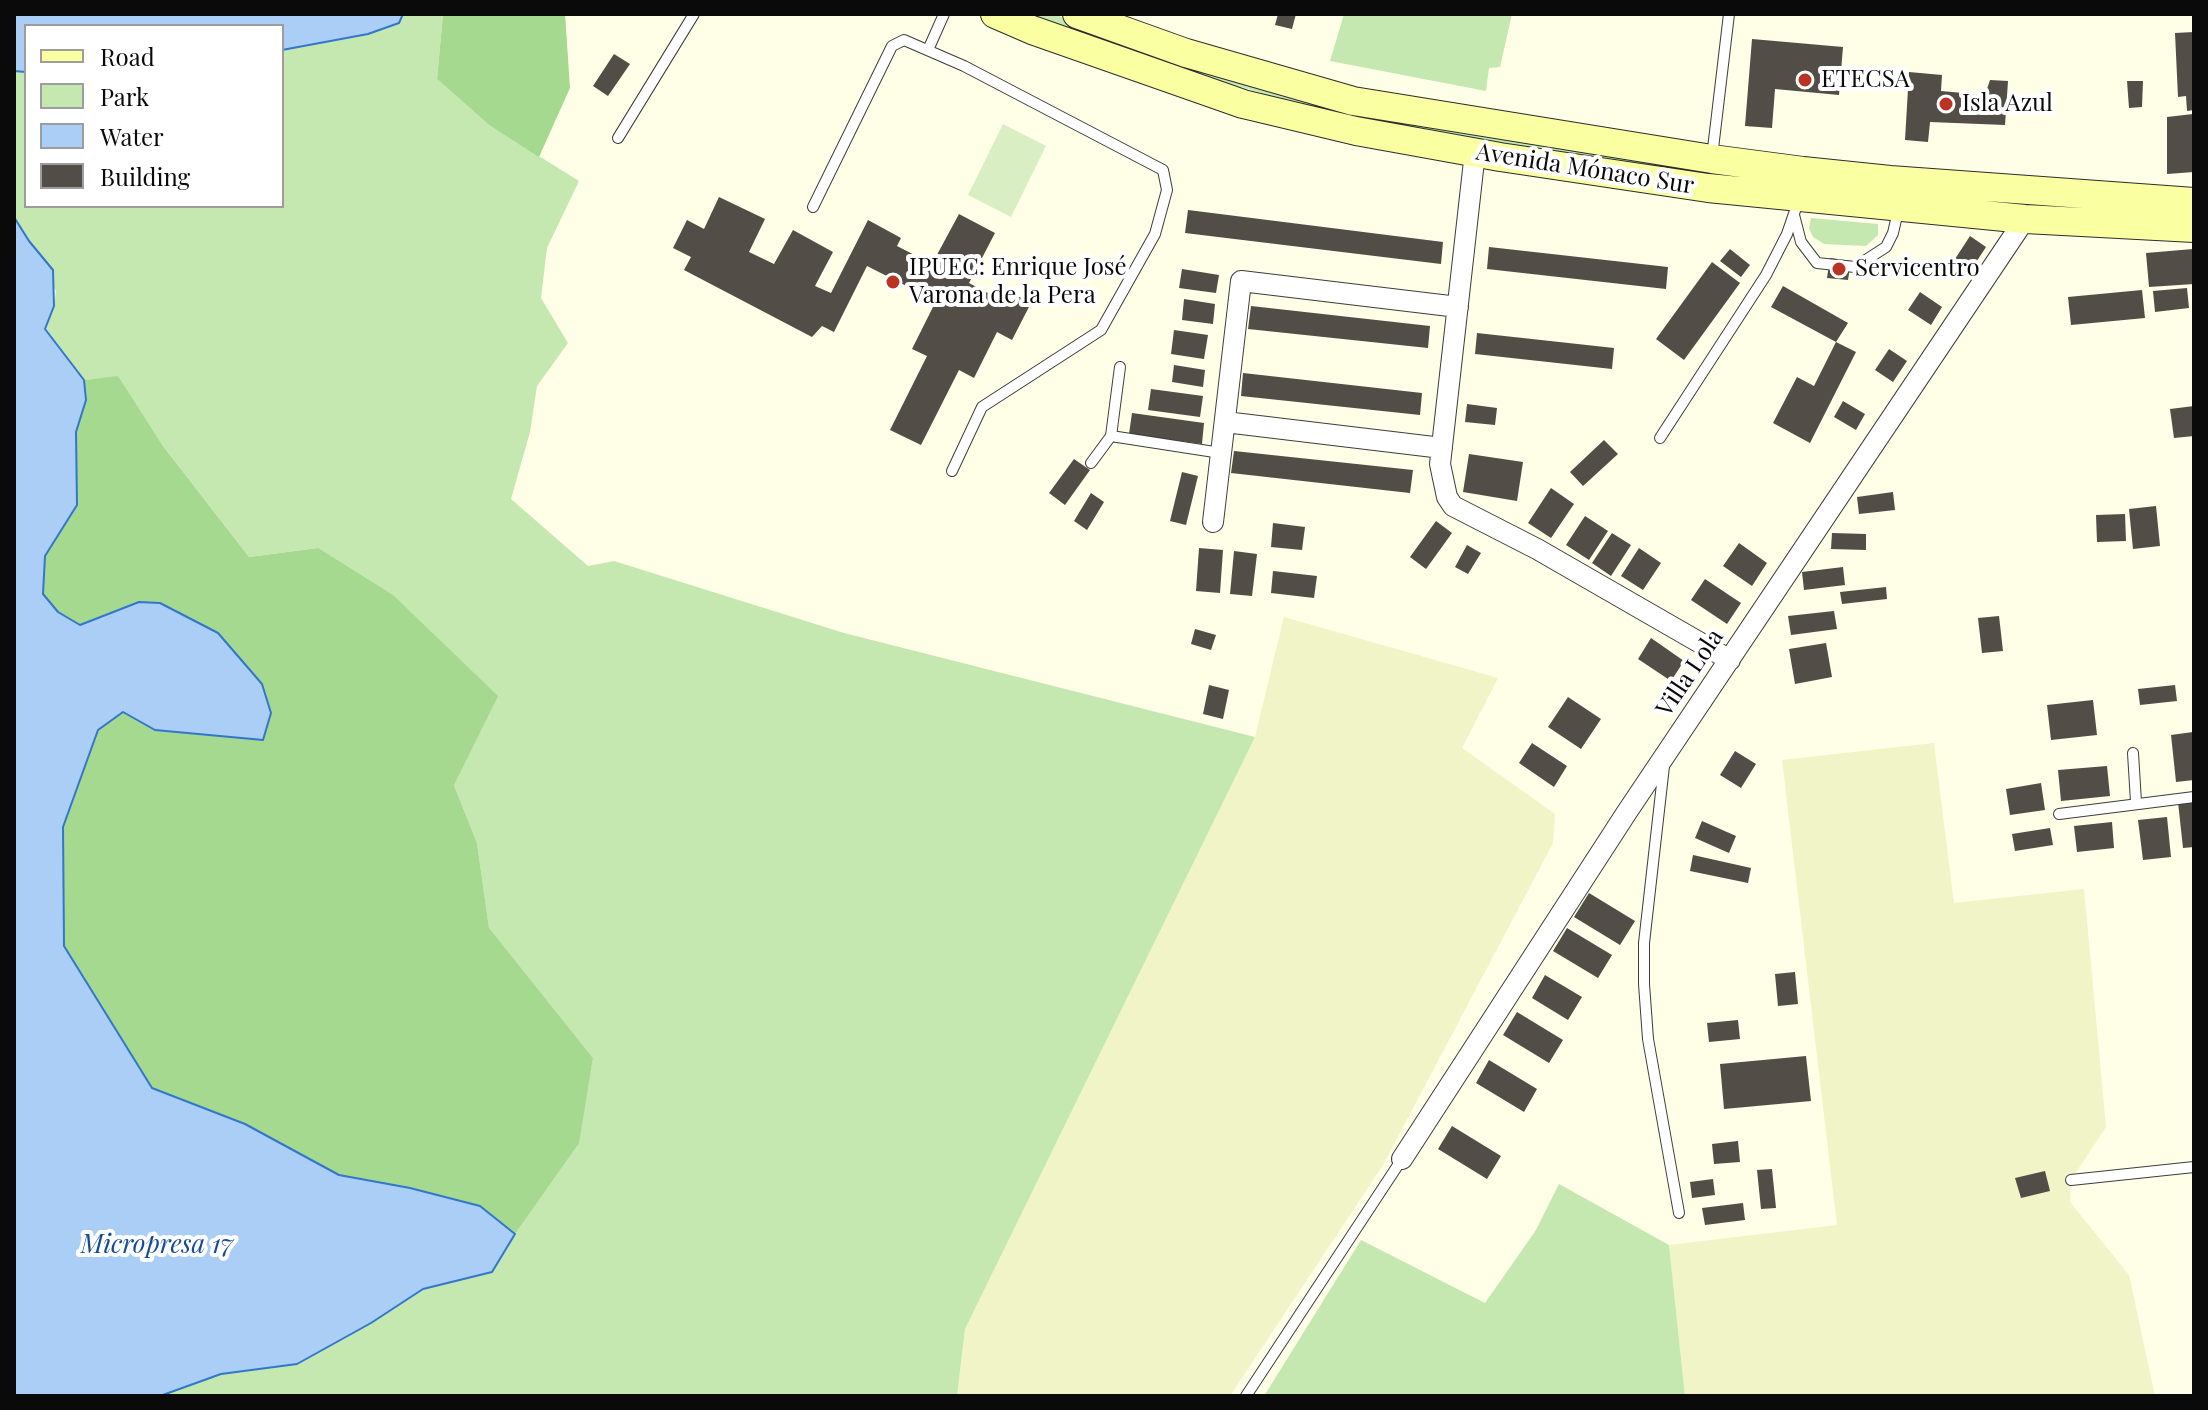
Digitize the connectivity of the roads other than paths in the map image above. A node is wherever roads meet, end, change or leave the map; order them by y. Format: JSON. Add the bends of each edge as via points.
{"nodes":[{"id":1,"x":694,"y":14,"type":"edge"},
{"id":2,"x":944,"y":14,"type":"edge"},
{"id":3,"x":995,"y":14,"type":"edge"},
{"id":4,"x":1077,"y":14,"type":"edge"},
{"id":5,"x":1729,"y":14,"type":"edge"},
{"id":6,"x":928,"y":50,"type":"junction"},
{"id":7,"x":618,"y":138,"type":"dead end"},
{"id":8,"x":1475,"y":152,"type":"junction"},
{"id":9,"x":1712,"y":159,"type":"junction"},
{"id":10,"x":1708,"y":188,"type":"junction"},
{"id":11,"x":2044,"y":192,"type":"junction"},
{"id":12,"x":1799,"y":194,"type":"junction"},
{"id":13,"x":2194,"y":202,"type":"edge"},
{"id":14,"x":813,"y":207,"type":"dead end"},
{"id":15,"x":1899,"y":207,"type":"junction"},
{"id":16,"x":2025,"y":219,"type":"junction"},
{"id":17,"x":2194,"y":228,"type":"edge"},
{"id":18,"x":1458,"y":307,"type":"junction"},
{"id":19,"x":1120,"y":367,"type":"dead end"},
{"id":20,"x":1225,"y":422,"type":"junction"},
{"id":21,"x":1111,"y":436,"type":"junction"},
{"id":22,"x":1660,"y":438,"type":"dead end"},
{"id":23,"x":1442,"y":448,"type":"junction"},
{"id":24,"x":1221,"y":453,"type":"junction"},
{"id":25,"x":1091,"y":463,"type":"dead end"},
{"id":26,"x":952,"y":471,"type":"dead end"},
{"id":27,"x":1213,"y":522,"type":"dead end"},
{"id":28,"x":1730,"y":660,"type":"junction"},
{"id":29,"x":2133,"y":753,"type":"dead end"},
{"id":30,"x":1665,"y":756,"type":"junction"},
{"id":31,"x":2194,"y":797,"type":"edge"},
{"id":32,"x":2136,"y":802,"type":"junction"},
{"id":33,"x":2059,"y":814,"type":"dead end"},
{"id":34,"x":1402,"y":1159,"type":"joint"},
{"id":35,"x":2194,"y":1167,"type":"edge"},
{"id":36,"x":2071,"y":1180,"type":"dead end"},
{"id":37,"x":1679,"y":1213,"type":"dead end"},
{"id":38,"x":1246,"y":1396,"type":"edge"}],
"edges":[{"from":1,"to":7,"type":"lane"},
{"from":2,"to":6,"type":"lane"},
{"from":3,"to":8,"type":"main road","name":"Avenida Mónaco Sur","via":[[1243,104]]},
{"from":4,"to":9,"type":"main road","name":"Avenida Mónaco Sur","via":[[1186,53],[1353,101]]},
{"from":5,"to":9,"type":"lane"},
{"from":6,"to":14,"type":"lane","via":[[904,40],[892,46]]},
{"from":6,"to":26,"type":"lane","via":[[1163,170],[1167,190],[1155,234],[1101,330],[982,407]]},
{"from":8,"to":10,"type":"main road","name":"Avenida Mónaco Sur"},
{"from":8,"to":18,"type":"street"},
{"from":9,"to":10,"type":"main road"},
{"from":9,"to":12,"type":"main road","name":"Avenida Mónaco Sur"},
{"from":10,"to":12,"type":"main road","name":"Avenida Mónaco Sur"},
{"from":11,"to":12,"type":"main road","name":"Avenida Mónaco Sur"},
{"from":11,"to":13,"type":"main road","name":"Avenida Mónaco Sur"},
{"from":11,"to":16,"type":"main road"},
{"from":12,"to":15,"type":"main road","name":"Avenida Mónaco Sur"},
{"from":12,"to":15,"type":"lane","via":[[1801,242],[1817,263],[1855,267],[1886,247]]},
{"from":12,"to":22,"type":"lane","via":[[1766,275]]},
{"from":15,"to":16,"type":"main road","name":"Avenida Mónaco Sur"},
{"from":16,"to":17,"type":"main road","name":"Avenida Mónaco Sur"},
{"from":16,"to":28,"type":"street","name":"Villa Lola"},
{"from":18,"to":20,"type":"street","via":[[1241,281]]},
{"from":18,"to":23,"type":"street"},
{"from":19,"to":21,"type":"lane"},
{"from":20,"to":23,"type":"street"},
{"from":20,"to":24,"type":"street"},
{"from":21,"to":24,"type":"lane"},
{"from":21,"to":25,"type":"lane"},
{"from":23,"to":28,"type":"street","via":[[1442,483],[1453,506]]},
{"from":24,"to":27,"type":"street"},
{"from":28,"to":30,"type":"street","name":"Villa Lola"},
{"from":29,"to":32,"type":"lane"},
{"from":30,"to":34,"type":"street","name":"Villa Lola"},
{"from":30,"to":37,"type":"lane","via":[[1644,984],[1648,1039]]},
{"from":31,"to":32,"type":"lane"},
{"from":32,"to":33,"type":"lane"},
{"from":34,"to":38,"type":"lane"},
{"from":35,"to":36,"type":"lane"}]}
